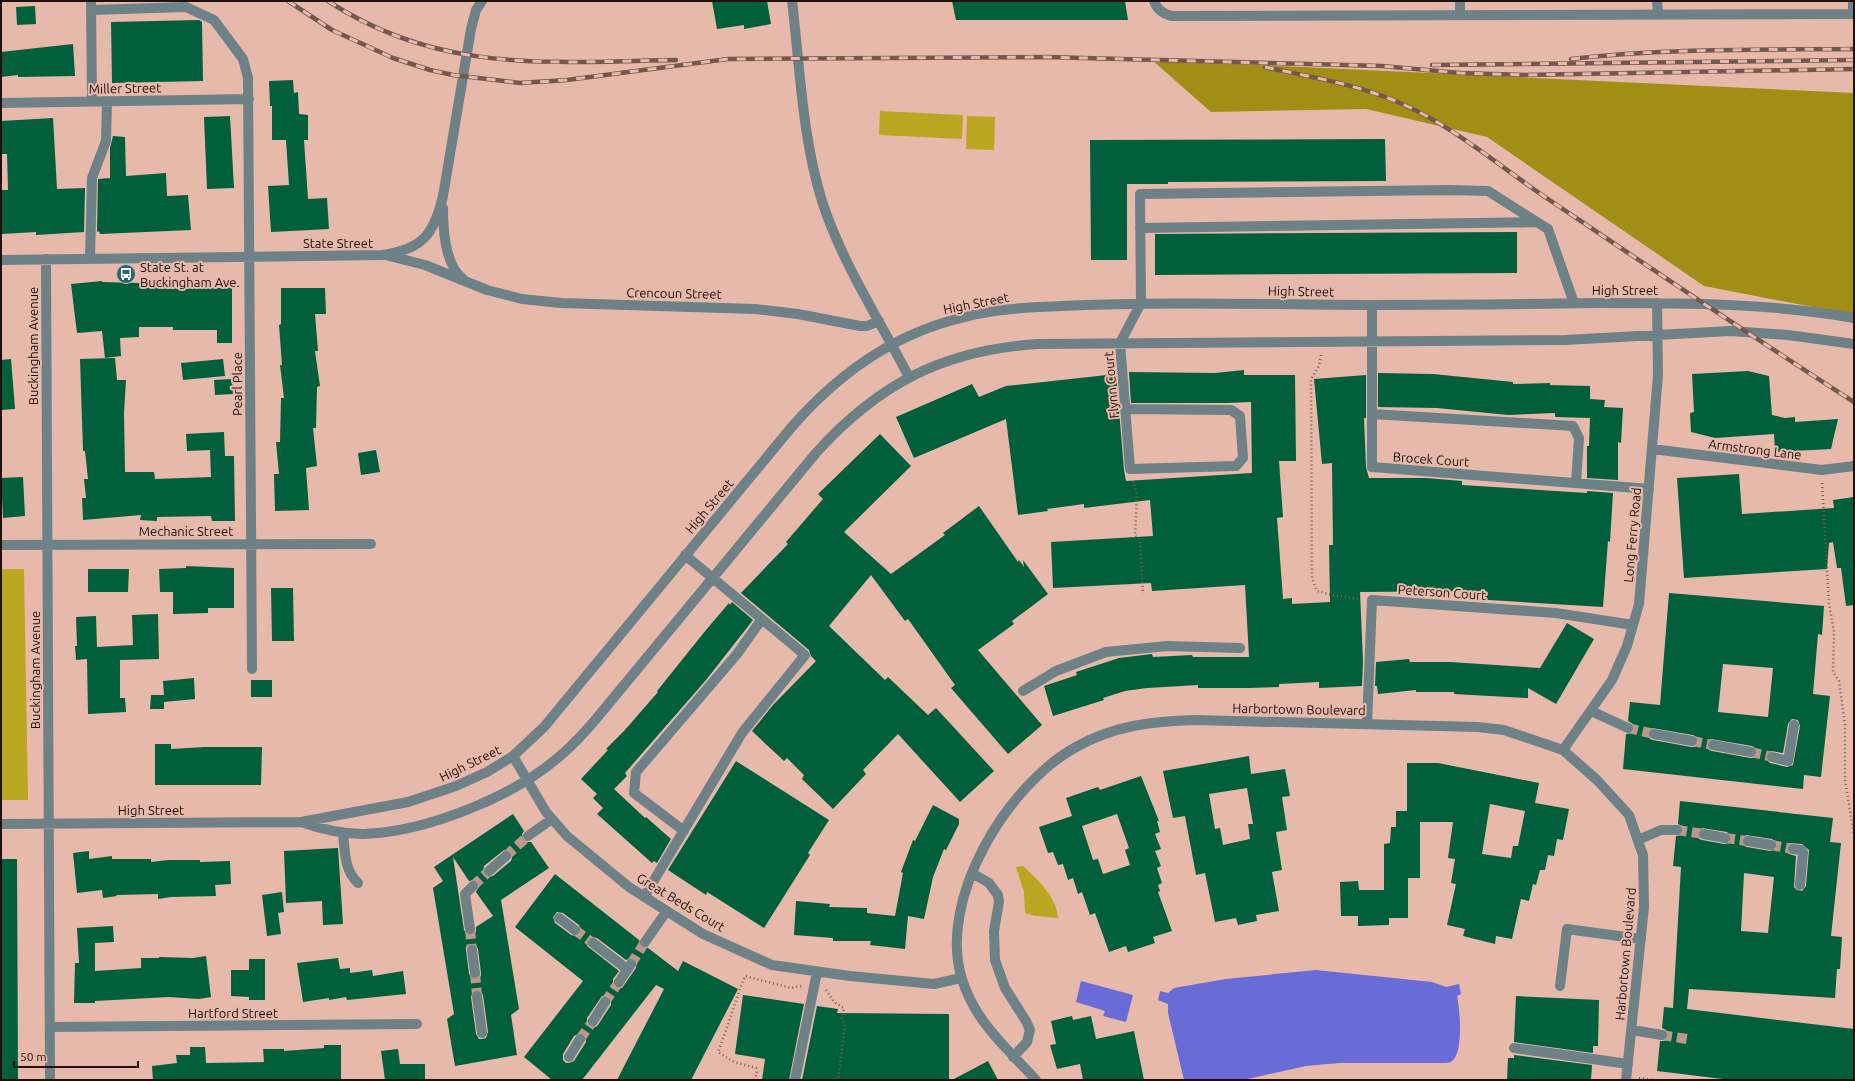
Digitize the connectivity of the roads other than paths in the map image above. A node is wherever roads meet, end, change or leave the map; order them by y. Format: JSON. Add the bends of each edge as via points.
{"nodes":[{"id":1,"x":482,"y":1,"type":"edge"},
{"id":2,"x":792,"y":1,"type":"edge"},
{"id":3,"x":1154,"y":1,"type":"edge"},
{"id":4,"x":1460,"y":1,"type":"edge"},
{"id":5,"x":1658,"y":1,"type":"edge"},
{"id":6,"x":1853,"y":1,"type":"edge"},
{"id":7,"x":91,"y":6,"type":"edge"},
{"id":8,"x":1460,"y":14,"type":"junction"},
{"id":9,"x":1658,"y":14,"type":"junction"},
{"id":10,"x":1853,"y":14,"type":"edge"},
{"id":11,"x":249,"y":100,"type":"junction"},
{"id":12,"x":92,"y":102,"type":"junction"},
{"id":13,"x":107,"y":102,"type":"junction"},
{"id":14,"x":1,"y":104,"type":"edge"},
{"id":15,"x":443,"y":196,"type":"junction"},
{"id":16,"x":1537,"y":222,"type":"junction"},
{"id":17,"x":1140,"y":228,"type":"junction"},
{"id":18,"x":383,"y":255,"type":"junction"},
{"id":19,"x":250,"y":256,"type":"junction"},
{"id":20,"x":46,"y":259,"type":"junction"},
{"id":21,"x":90,"y":259,"type":"junction"},
{"id":22,"x":1,"y":260,"type":"edge"},
{"id":23,"x":468,"y":282,"type":"junction"},
{"id":24,"x":1141,"y":303,"type":"junction"},
{"id":25,"x":1657,"y":303,"type":"junction"},
{"id":26,"x":1574,"y":304,"type":"junction"},
{"id":27,"x":1372,"y":305,"type":"junction"},
{"id":28,"x":1854,"y":318,"type":"edge"},
{"id":29,"x":879,"y":321,"type":"junction"},
{"id":30,"x":1658,"y":335,"type":"junction"},
{"id":31,"x":1372,"y":341,"type":"junction"},
{"id":32,"x":1120,"y":343,"type":"junction"},
{"id":33,"x":1854,"y":344,"type":"edge"},
{"id":34,"x":892,"y":345,"type":"junction"},
{"id":35,"x":909,"y":377,"type":"junction"},
{"id":36,"x":1126,"y":409,"type":"junction"},
{"id":37,"x":1372,"y":414,"type":"junction"},
{"id":38,"x":1652,"y":449,"type":"junction"},
{"id":39,"x":1854,"y":466,"type":"edge"},
{"id":40,"x":1576,"y":483,"type":"junction"},
{"id":41,"x":1649,"y":489,"type":"junction"},
{"id":42,"x":251,"y":544,"type":"junction"},
{"id":43,"x":371,"y":544,"type":"dead end"},
{"id":44,"x":1,"y":545,"type":"edge"},
{"id":45,"x":47,"y":545,"type":"junction"},
{"id":46,"x":685,"y":555,"type":"junction"},
{"id":47,"x":712,"y":578,"type":"junction"},
{"id":48,"x":762,"y":619,"type":"junction"},
{"id":49,"x":1633,"y":625,"type":"junction"},
{"id":50,"x":1240,"y":648,"type":"dead end"},
{"id":51,"x":252,"y":669,"type":"dead end"},
{"id":52,"x":1024,"y":691,"type":"dead end"},
{"id":53,"x":1591,"y":711,"type":"junction"},
{"id":54,"x":1367,"y":724,"type":"junction"},
{"id":55,"x":1794,"y":725,"type":"dead end"},
{"id":56,"x":1628,"y":728,"type":"tunnel mouth"},
{"id":57,"x":1654,"y":734,"type":"tunnel mouth"},
{"id":58,"x":1692,"y":741,"type":"tunnel mouth"},
{"id":59,"x":1713,"y":745,"type":"tunnel mouth"},
{"id":60,"x":1563,"y":750,"type":"junction"},
{"id":61,"x":1751,"y":752,"type":"tunnel mouth"},
{"id":62,"x":513,"y":756,"type":"junction"},
{"id":63,"x":1772,"y":757,"type":"tunnel mouth"},
{"id":64,"x":527,"y":779,"type":"junction"},
{"id":65,"x":552,"y":819,"type":"junction"},
{"id":66,"x":301,"y":822,"type":"junction"},
{"id":67,"x":49,"y":823,"type":"junction"},
{"id":68,"x":1,"y":824,"type":"edge"},
{"id":69,"x":1677,"y":830,"type":"tunnel mouth"},
{"id":70,"x":684,"y":831,"type":"junction"},
{"id":71,"x":343,"y":833,"type":"junction"},
{"id":72,"x":1704,"y":834,"type":"tunnel mouth"},
{"id":73,"x":528,"y":836,"type":"tunnel mouth"},
{"id":74,"x":1725,"y":838,"type":"tunnel mouth"},
{"id":75,"x":1638,"y":840,"type":"junction"},
{"id":76,"x":1748,"y":841,"type":"tunnel mouth"},
{"id":77,"x":1771,"y":846,"type":"tunnel mouth"},
{"id":78,"x":1793,"y":849,"type":"tunnel mouth"},
{"id":79,"x":506,"y":856,"type":"tunnel mouth"},
{"id":80,"x":489,"y":871,"type":"tunnel mouth"},
{"id":81,"x":972,"y":873,"type":"junction"},
{"id":82,"x":358,"y":883,"type":"dead end"},
{"id":83,"x":1800,"y":885,"type":"dead end"},
{"id":84,"x":473,"y":886,"type":"tunnel mouth"},
{"id":85,"x":644,"y":897,"type":"junction"},
{"id":86,"x":666,"y":912,"type":"junction"},
{"id":87,"x":559,"y":918,"type":"dead end"},
{"id":88,"x":470,"y":929,"type":"tunnel mouth"},
{"id":89,"x":575,"y":930,"type":"tunnel mouth"},
{"id":90,"x":1641,"y":939,"type":"junction"},
{"id":91,"x":645,"y":942,"type":"tunnel mouth"},
{"id":92,"x":593,"y":943,"type":"tunnel mouth"},
{"id":93,"x":472,"y":950,"type":"tunnel mouth"},
{"id":94,"x":817,"y":972,"type":"junction"},
{"id":95,"x":475,"y":973,"type":"tunnel mouth"},
{"id":96,"x":961,"y":978,"type":"junction"},
{"id":97,"x":619,"y":982,"type":"tunnel mouth"},
{"id":98,"x":1560,"y":986,"type":"dead end"},
{"id":99,"x":477,"y":996,"type":"tunnel mouth"},
{"id":100,"x":605,"y":1002,"type":"tunnel mouth"},
{"id":101,"x":593,"y":1021,"type":"tunnel mouth"},
{"id":102,"x":417,"y":1024,"type":"dead end"},
{"id":103,"x":50,"y":1027,"type":"junction"},
{"id":104,"x":1632,"y":1030,"type":"junction"},
{"id":105,"x":482,"y":1033,"type":"dead end"},
{"id":106,"x":1662,"y":1035,"type":"tunnel mouth"},
{"id":107,"x":580,"y":1039,"type":"tunnel mouth"},
{"id":108,"x":1514,"y":1048,"type":"dead end"},
{"id":109,"x":569,"y":1057,"type":"dead end"},
{"id":110,"x":1013,"y":1057,"type":"junction"},
{"id":111,"x":1628,"y":1064,"type":"junction"},
{"id":112,"x":50,"y":1080,"type":"edge"},
{"id":113,"x":795,"y":1080,"type":"edge"},
{"id":114,"x":1036,"y":1080,"type":"edge"},
{"id":115,"x":1626,"y":1080,"type":"edge"}],
"edges":[{"from":1,"to":15,"type":"street","name":"State Street","via":[[476,10],[471,29]]},
{"from":2,"to":29,"type":"street","via":[[805,118],[817,185],[835,236]]},
{"from":3,"to":8,"type":"street","via":[[1164,15],[1172,16]]},
{"from":4,"to":8,"type":"street"},
{"from":5,"to":9,"type":"street"},
{"from":6,"to":10,"type":"street"},
{"from":7,"to":11,"type":"street","name":"Pearl Place","via":[[186,7],[214,20],[243,59],[248,78]]},
{"from":7,"to":12,"type":"street"},
{"from":8,"to":9,"type":"street"},
{"from":9,"to":10,"type":"street"},
{"from":11,"to":13,"type":"street","name":"Miller Street"},
{"from":11,"to":19,"type":"street","name":"Pearl Place"},
{"from":12,"to":13,"type":"street","name":"Miller Street"},
{"from":12,"to":14,"type":"street","name":"Miller Street"},
{"from":13,"to":21,"type":"street","via":[[106,142],[92,178]]},
{"from":15,"to":18,"type":"street","name":"State Street","via":[[437,220],[425,239],[403,252]]},
{"from":15,"to":23,"type":"street","name":"Crencoun Street","via":[[444,223],[450,257],[456,271]]},
{"from":16,"to":17,"type":"street"},
{"from":16,"to":17,"type":"street","via":[[1488,191],[1140,194]]},
{"from":16,"to":26,"type":"street","via":[[1548,229]]},
{"from":17,"to":24,"type":"street"},
{"from":18,"to":19,"type":"street","name":"State Street"},
{"from":18,"to":23,"type":"street","name":"Crencoun Street","via":[[419,263]]},
{"from":19,"to":21,"type":"street","name":"State Street"},
{"from":19,"to":42,"type":"street","name":"Pearl Place"},
{"from":20,"to":21,"type":"street","name":"State Street"},
{"from":20,"to":22,"type":"street","name":"State Street"},
{"from":20,"to":45,"type":"street","name":"Buckingham Avenue"},
{"from":23,"to":29,"type":"street","name":"Crencoun Street","via":[[504,295],[541,302],[755,309],[860,326]]},
{"from":24,"to":27,"type":"street","name":"High Street"},
{"from":24,"to":32,"type":"street","name":"Flynn Court"},
{"from":24,"to":34,"type":"street","name":"High Street","via":[[984,312],[937,324]]},
{"from":25,"to":26,"type":"street","name":"High Street"},
{"from":25,"to":28,"type":"street","name":"High Street","via":[[1764,306]]},
{"from":25,"to":30,"type":"street","name":"Long Ferry Road"},
{"from":26,"to":27,"type":"street","name":"High Street"},
{"from":27,"to":31,"type":"street","name":"Brocek Court"},
{"from":29,"to":34,"type":"street"},
{"from":30,"to":31,"type":"street","name":"High Street","via":[[1565,340]]},
{"from":30,"to":33,"type":"street","name":"High Street","via":[[1746,331]]},
{"from":30,"to":38,"type":"street","name":"Long Ferry Road","via":[[1658,375]]},
{"from":31,"to":32,"type":"street","name":"High Street"},
{"from":31,"to":37,"type":"street","name":"Brocek Court"},
{"from":32,"to":35,"type":"street","name":"High Street","via":[[1038,344],[990,348],[950,359]]},
{"from":32,"to":36,"type":"street","name":"Flynn Court"},
{"from":34,"to":35,"type":"street"},
{"from":34,"to":46,"type":"street","name":"High Street","via":[[850,371],[816,400]]},
{"from":35,"to":47,"type":"street","name":"High Street","via":[[863,406],[829,438]]},
{"from":36,"to":36,"type":"street","name":"Flynn Court","via":[[1130,469],[1236,466],[1243,458],[1240,416],[1231,410]]},
{"from":37,"to":40,"type":"street","name":"Brocek Court","via":[[1372,467]]},
{"from":37,"to":40,"type":"street","via":[[1573,426],[1579,438]]},
{"from":38,"to":39,"type":"street","name":"Armstrong Lane","via":[[1822,470]]},
{"from":38,"to":41,"type":"street","name":"Long Ferry Road"},
{"from":40,"to":41,"type":"street","name":"Brocek Court"},
{"from":41,"to":49,"type":"street","name":"Long Ferry Road","via":[[1642,585]]},
{"from":42,"to":43,"type":"street","name":"Mechanic Street"},
{"from":42,"to":45,"type":"street","name":"Mechanic Street"},
{"from":42,"to":51,"type":"street","name":"Pearl Place"},
{"from":44,"to":45,"type":"street","name":"Mechanic Street"},
{"from":45,"to":67,"type":"street","name":"Buckingham Avenue"},
{"from":46,"to":47,"type":"street"},
{"from":46,"to":62,"type":"street","name":"High Street","via":[[544,727]]},
{"from":47,"to":48,"type":"street"},
{"from":47,"to":64,"type":"street","name":"High Street","via":[[585,732],[559,757]]},
{"from":48,"to":70,"type":"street","via":[[805,655],[742,733]]},
{"from":48,"to":70,"type":"street","via":[[737,654],[636,772],[634,793]]},
{"from":49,"to":53,"type":"street","name":"Long Ferry Road","via":[[1612,680]]},
{"from":49,"to":54,"type":"street","name":"Peterson Court","via":[[1556,613],[1372,600]]},
{"from":50,"to":52,"type":"street","via":[[1167,646],[1106,652],[1056,671]]},
{"from":53,"to":56,"type":"street"},
{"from":53,"to":60,"type":"street","name":"Long Ferry Road"},
{"from":54,"to":60,"type":"street","name":"Harbortown Boulevard","via":[[1478,726],[1504,730]]},
{"from":54,"to":81,"type":"street","name":"Harbortown Boulevard","via":[[1161,720],[1117,729],[1096,737],[1058,758],[1028,784],[1003,816]]},
{"from":55,"to":63,"type":"street","via":[[1788,761]]},
{"from":57,"to":58,"type":"street"},
{"from":59,"to":61,"type":"street"},
{"from":60,"to":75,"type":"street","name":"Harbortown Boulevard","via":[[1597,780],[1629,815]]},
{"from":62,"to":64,"type":"street","name":"Great Beds Court"},
{"from":62,"to":66,"type":"street","name":"High Street","via":[[477,776],[424,798]]},
{"from":64,"to":65,"type":"street","name":"Great Beds Court","via":[[537,799]]},
{"from":64,"to":71,"type":"street","name":"High Street","via":[[478,805],[431,822],[381,832]]},
{"from":65,"to":73,"type":"street"},
{"from":65,"to":85,"type":"street","name":"Great Beds Court","via":[[599,864]]},
{"from":66,"to":67,"type":"street","name":"High Street"},
{"from":66,"to":71,"type":"street","name":"High Street"},
{"from":67,"to":68,"type":"street","name":"High Street"},
{"from":67,"to":103,"type":"street","name":"Buckingham Avenue"},
{"from":69,"to":75,"type":"street","via":[[1661,830]]},
{"from":70,"to":85,"type":"street"},
{"from":71,"to":82,"type":"street","via":[[345,858],[351,877]]},
{"from":72,"to":74,"type":"street"},
{"from":75,"to":90,"type":"street","name":"Harbortown Boulevard","via":[[1643,855],[1644,907]]},
{"from":76,"to":77,"type":"street"},
{"from":78,"to":83,"type":"street","via":[[1803,852]]},
{"from":79,"to":80,"type":"street"},
{"from":81,"to":96,"type":"street","name":"Harbortown Boulevard","via":[[957,923],[957,957]]},
{"from":81,"to":110,"type":"street","via":[[989,883],[998,895],[994,931],[996,960],[1005,988],[1030,1030],[1027,1042]]},
{"from":84,"to":88,"type":"street","via":[[465,894]]},
{"from":85,"to":86,"type":"street","name":"Great Beds Court"},
{"from":86,"to":91,"type":"street"},
{"from":86,"to":94,"type":"street","name":"Great Beds Court","via":[[703,934],[772,965]]},
{"from":87,"to":89,"type":"street"},
{"from":90,"to":98,"type":"street","via":[[1568,929]]},
{"from":90,"to":104,"type":"street","name":"Harbortown Boulevard"},
{"from":92,"to":97,"type":"street","via":[[629,966]]},
{"from":93,"to":95,"type":"street"},
{"from":94,"to":96,"type":"street","name":"Great Beds Court","via":[[934,984]]},
{"from":94,"to":113,"type":"street"},
{"from":96,"to":110,"type":"street","name":"Harbortown Boulevard","via":[[979,1017]]},
{"from":99,"to":105,"type":"street"},
{"from":100,"to":101,"type":"street"},
{"from":102,"to":103,"type":"street","name":"Hartford Street"},
{"from":103,"to":112,"type":"street","name":"Buckingham Avenue"},
{"from":104,"to":106,"type":"street"},
{"from":104,"to":111,"type":"street","name":"Harbortown Boulevard"},
{"from":107,"to":109,"type":"street"},
{"from":108,"to":111,"type":"street"},
{"from":110,"to":114,"type":"street","name":"Harbortown Boulevard"},
{"from":111,"to":115,"type":"street","name":"Harbortown Boulevard"}]}
